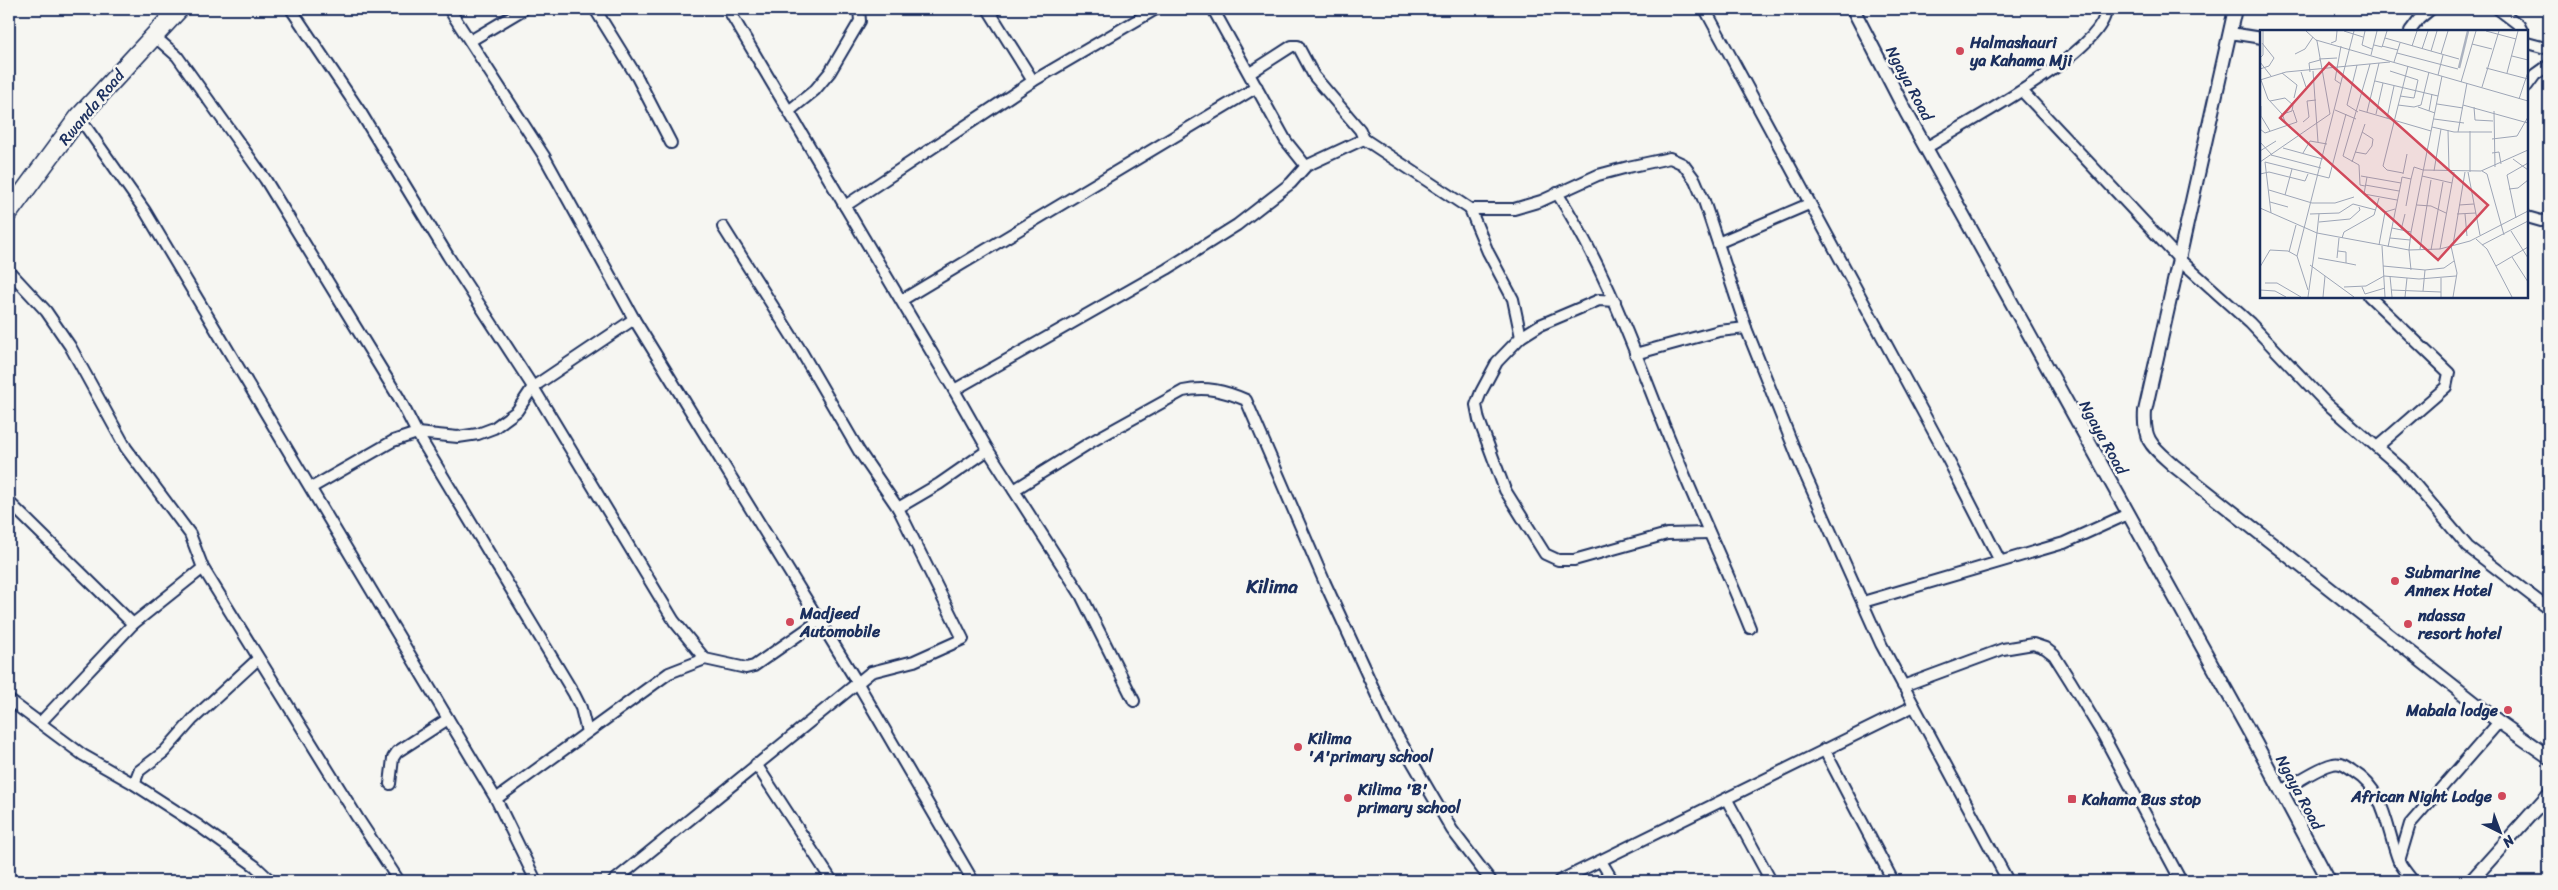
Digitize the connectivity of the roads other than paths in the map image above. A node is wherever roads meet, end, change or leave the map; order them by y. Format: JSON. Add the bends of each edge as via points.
{"nodes":[{"id":1,"x":179,"y":9,"type":"edge"},
{"id":2,"x":291,"y":9,"type":"edge"},
{"id":3,"x":449,"y":9,"type":"edge"},
{"id":4,"x":524,"y":9,"type":"edge"},
{"id":5,"x":595,"y":9,"type":"edge"},
{"id":6,"x":728,"y":9,"type":"edge"},
{"id":7,"x":859,"y":9,"type":"edge"},
{"id":8,"x":988,"y":9,"type":"edge"},
{"id":9,"x":1156,"y":9,"type":"edge"},
{"id":10,"x":1213,"y":9,"type":"edge"},
{"id":11,"x":1706,"y":9,"type":"edge"},
{"id":12,"x":1853,"y":9,"type":"edge"},
{"id":13,"x":2106,"y":9,"type":"edge"},
{"id":14,"x":2235,"y":9,"type":"edge"},
{"id":15,"x":2431,"y":9,"type":"edge"},
{"id":16,"x":2498,"y":9,"type":"edge"},
{"id":17,"x":2411,"y":30,"type":"edge"},
{"id":18,"x":2522,"y":30,"type":"edge"},
{"id":19,"x":2230,"y":33,"type":"junction"},
{"id":20,"x":153,"y":35,"type":"junction"},
{"id":21,"x":2260,"y":38,"type":"edge"},
{"id":22,"x":470,"y":41,"type":"junction"},
{"id":23,"x":2528,"y":43,"type":"edge"},
{"id":24,"x":2549,"y":49,"type":"edge"},
{"id":25,"x":2549,"y":65,"type":"edge"},
{"id":26,"x":1250,"y":73,"type":"junction"},
{"id":27,"x":1034,"y":81,"type":"junction"},
{"id":28,"x":2528,"y":85,"type":"edge"},
{"id":29,"x":1256,"y":86,"type":"junction"},
{"id":30,"x":2022,"y":91,"type":"junction"},
{"id":31,"x":789,"y":111,"type":"junction"},
{"id":32,"x":79,"y":117,"type":"junction"},
{"id":33,"x":1364,"y":139,"type":"junction"},
{"id":34,"x":671,"y":143,"type":"dead end"},
{"id":35,"x":1926,"y":148,"type":"junction"},
{"id":36,"x":1306,"y":166,"type":"junction"},
{"id":37,"x":1557,"y":193,"type":"junction"},
{"id":38,"x":1809,"y":204,"type":"junction"},
{"id":39,"x":845,"y":206,"type":"junction"},
{"id":40,"x":1470,"y":210,"type":"junction"},
{"id":41,"x":9,"y":212,"type":"edge"},
{"id":42,"x":2528,"y":217,"type":"edge"},
{"id":43,"x":2549,"y":220,"type":"edge"},
{"id":44,"x":723,"y":227,"type":"dead end"},
{"id":45,"x":1720,"y":242,"type":"junction"},
{"id":46,"x":2179,"y":259,"type":"junction"},
{"id":47,"x":9,"y":271,"type":"edge"},
{"id":48,"x":2371,"y":298,"type":"edge"},
{"id":49,"x":902,"y":300,"type":"junction"},
{"id":50,"x":1615,"y":301,"type":"junction"},
{"id":51,"x":634,"y":319,"type":"junction"},
{"id":52,"x":1746,"y":328,"type":"junction"},
{"id":53,"x":1521,"y":337,"type":"junction"},
{"id":54,"x":1635,"y":354,"type":"junction"},
{"id":55,"x":534,"y":387,"type":"junction"},
{"id":56,"x":954,"y":390,"type":"junction"},
{"id":57,"x":417,"y":433,"type":"junction"},
{"id":58,"x":2377,"y":446,"type":"junction"},
{"id":59,"x":988,"y":450,"type":"junction"},
{"id":60,"x":311,"y":488,"type":"junction"},
{"id":61,"x":1014,"y":490,"type":"junction"},
{"id":62,"x":9,"y":502,"type":"edge"},
{"id":63,"x":898,"y":508,"type":"junction"},
{"id":64,"x":2128,"y":514,"type":"junction"},
{"id":65,"x":1709,"y":533,"type":"junction"},
{"id":66,"x":2000,"y":561,"type":"junction"},
{"id":67,"x":203,"y":568,"type":"junction"},
{"id":68,"x":1863,"y":602,"type":"junction"},
{"id":69,"x":2549,"y":609,"type":"edge"},
{"id":70,"x":820,"y":620,"type":"junction"},
{"id":71,"x":133,"y":624,"type":"junction"},
{"id":72,"x":1750,"y":628,"type":"dead end"},
{"id":73,"x":258,"y":659,"type":"junction"},
{"id":74,"x":706,"y":659,"type":"junction"},
{"id":75,"x":857,"y":682,"type":"junction"},
{"id":76,"x":1903,"y":686,"type":"junction"},
{"id":77,"x":9,"y":700,"type":"edge"},
{"id":78,"x":1134,"y":701,"type":"dead end"},
{"id":79,"x":1914,"y":706,"type":"junction"},
{"id":80,"x":448,"y":719,"type":"junction"},
{"id":81,"x":2499,"y":722,"type":"junction"},
{"id":82,"x":40,"y":723,"type":"junction"},
{"id":83,"x":587,"y":732,"type":"junction"},
{"id":84,"x":1824,"y":749,"type":"junction"},
{"id":85,"x":2549,"y":757,"type":"edge"},
{"id":86,"x":756,"y":764,"type":"junction"},
{"id":87,"x":134,"y":784,"type":"junction"},
{"id":88,"x":390,"y":784,"type":"dead end"},
{"id":89,"x":2281,"y":791,"type":"junction"},
{"id":90,"x":2549,"y":794,"type":"edge"},
{"id":91,"x":496,"y":799,"type":"junction"},
{"id":92,"x":1727,"y":800,"type":"junction"},
{"id":93,"x":1601,"y":860,"type":"junction"},
{"id":94,"x":2399,"y":861,"type":"junction"},
{"id":95,"x":619,"y":880,"type":"edge"},
{"id":96,"x":271,"y":881,"type":"edge"},
{"id":97,"x":399,"y":881,"type":"edge"},
{"id":98,"x":536,"y":881,"type":"edge"},
{"id":99,"x":832,"y":881,"type":"edge"},
{"id":100,"x":973,"y":881,"type":"edge"},
{"id":101,"x":1491,"y":881,"type":"edge"},
{"id":102,"x":1559,"y":881,"type":"edge"},
{"id":103,"x":1612,"y":881,"type":"edge"},
{"id":104,"x":1771,"y":881,"type":"edge"},
{"id":105,"x":1893,"y":881,"type":"edge"},
{"id":106,"x":2008,"y":881,"type":"edge"},
{"id":107,"x":2181,"y":881,"type":"edge"},
{"id":108,"x":2329,"y":881,"type":"edge"},
{"id":109,"x":2413,"y":881,"type":"edge"},
{"id":110,"x":2471,"y":881,"type":"edge"}],
"edges":[{"from":1,"to":20,"type":"highway","name":"Rwanda Road"},
{"from":2,"to":55,"type":"street","via":[[361,113],[448,256]]},
{"from":3,"to":22,"type":"street"},
{"from":4,"to":22,"type":"street"},
{"from":5,"to":34,"type":"street","via":[[637,77]]},
{"from":6,"to":31,"type":"street"},
{"from":7,"to":31,"type":"street","via":[[860,20],[830,72],[815,90]]},
{"from":8,"to":27,"type":"street"},
{"from":9,"to":27,"type":"street"},
{"from":10,"to":26,"type":"street"},
{"from":11,"to":38,"type":"street"},
{"from":12,"to":35,"type":"street","name":"Ngaya Road"},
{"from":13,"to":30,"type":"street","via":[[2098,31],[2058,66]]},
{"from":14,"to":19,"type":"street"},
{"from":15,"to":17,"type":"street"},
{"from":16,"to":18,"type":"street"},
{"from":19,"to":21,"type":"street"},
{"from":19,"to":46,"type":"street"},
{"from":20,"to":32,"type":"highway","name":"Rwanda Road"},
{"from":20,"to":57,"type":"street","via":[[177,56],[264,179],[399,398]]},
{"from":22,"to":51,"type":"street","via":[[544,156]]},
{"from":23,"to":24,"type":"street"},
{"from":25,"to":28,"type":"street"},
{"from":26,"to":29,"type":"street"},
{"from":26,"to":33,"type":"street","via":[[1292,46],[1298,46],[1314,76]]},
{"from":27,"to":39,"type":"street"},
{"from":29,"to":36,"type":"street","via":[[1286,140]]},
{"from":29,"to":49,"type":"street"},
{"from":30,"to":35,"type":"street"},
{"from":30,"to":46,"type":"street"},
{"from":31,"to":39,"type":"street"},
{"from":32,"to":41,"type":"highway","name":"Rwanda Road"},
{"from":32,"to":60,"type":"street","via":[[145,210]]},
{"from":33,"to":36,"type":"street"},
{"from":33,"to":40,"type":"street"},
{"from":35,"to":64,"type":"street","name":"Ngaya Road"},
{"from":36,"to":56,"type":"street","via":[[1291,183],[1237,225]]},
{"from":37,"to":40,"type":"street","via":[[1514,209]]},
{"from":37,"to":45,"type":"street","via":[[1598,176],[1670,158],[1683,164],[1695,180]]},
{"from":37,"to":50,"type":"street","via":[[1585,239]]},
{"from":38,"to":45,"type":"street"},
{"from":38,"to":66,"type":"street"},
{"from":39,"to":49,"type":"street"},
{"from":40,"to":53,"type":"street","via":[[1514,299]]},
{"from":42,"to":43,"type":"street"},
{"from":44,"to":63,"type":"street","via":[[859,451]]},
{"from":45,"to":52,"type":"street"},
{"from":46,"to":58,"type":"street","via":[[2250,323],[2324,401]]},
{"from":46,"to":81,"type":"street","via":[[2145,411],[2144,429],[2153,447]]},
{"from":47,"to":67,"type":"street","via":[[46,311],[70,346],[126,448],[190,534]]},
{"from":48,"to":58,"type":"street","via":[[2449,373],[2446,387]]},
{"from":49,"to":56,"type":"street"},
{"from":50,"to":53,"type":"street","via":[[1590,303]]},
{"from":50,"to":54,"type":"street"},
{"from":51,"to":55,"type":"street"},
{"from":51,"to":70,"type":"street"},
{"from":52,"to":54,"type":"street","via":[[1718,330]]},
{"from":52,"to":68,"type":"street","via":[[1800,463]]},
{"from":53,"to":65,"type":"street","via":[[1498,362],[1476,405],[1505,490],[1545,554],[1558,560],[1574,560],[1667,534]]},
{"from":54,"to":65,"type":"street"},
{"from":55,"to":57,"type":"street","via":[[517,411],[494,428],[478,434],[451,437]]},
{"from":55,"to":74,"type":"street","via":[[674,621]]},
{"from":56,"to":59,"type":"street"},
{"from":57,"to":60,"type":"street","via":[[378,448]]},
{"from":57,"to":83,"type":"street","via":[[582,708]]},
{"from":58,"to":69,"type":"street","via":[[2402,469],[2468,548]]},
{"from":59,"to":61,"type":"street"},
{"from":59,"to":63,"type":"street"},
{"from":60,"to":80,"type":"street"},
{"from":61,"to":78,"type":"street","via":[[1082,595]]},
{"from":61,"to":101,"type":"street","via":[[1183,391],[1200,387],[1246,400],[1388,720],[1452,830]]},
{"from":62,"to":71,"type":"street"},
{"from":63,"to":75,"type":"street","via":[[963,639],[914,662],[871,672]]},
{"from":64,"to":66,"type":"street","via":[[2064,543]]},
{"from":64,"to":89,"type":"street","name":"Ngaya Road"},
{"from":65,"to":72,"type":"street"},
{"from":66,"to":68,"type":"street"},
{"from":67,"to":71,"type":"street"},
{"from":67,"to":73,"type":"street"},
{"from":68,"to":76,"type":"street"},
{"from":70,"to":74,"type":"street","via":[[754,666],[746,668]]},
{"from":70,"to":75,"type":"street"},
{"from":71,"to":82,"type":"street"},
{"from":73,"to":87,"type":"street","via":[[200,712],[164,752],[139,771]]},
{"from":73,"to":97,"type":"street"},
{"from":74,"to":83,"type":"street","via":[[669,673]]},
{"from":75,"to":86,"type":"street"},
{"from":75,"to":100,"type":"street"},
{"from":76,"to":79,"type":"street"},
{"from":76,"to":107,"type":"street","via":[[2004,649],[2033,644],[2046,648],[2063,668],[2103,735]]},
{"from":77,"to":82,"type":"street"},
{"from":79,"to":84,"type":"street"},
{"from":79,"to":106,"type":"street"},
{"from":80,"to":88,"type":"street","via":[[397,752],[393,758]]},
{"from":80,"to":91,"type":"street"},
{"from":81,"to":85,"type":"street"},
{"from":81,"to":94,"type":"street","via":[[2410,824]]},
{"from":82,"to":87,"type":"street","via":[[83,755]]},
{"from":83,"to":91,"type":"street"},
{"from":84,"to":92,"type":"street"},
{"from":84,"to":105,"type":"street"},
{"from":86,"to":95,"type":"street"},
{"from":86,"to":99,"type":"street"},
{"from":87,"to":96,"type":"street","via":[[199,826]]},
{"from":89,"to":94,"type":"street","via":[[2331,764],[2341,764],[2364,778],[2379,799]]},
{"from":89,"to":108,"type":"street","name":"Ngaya Road"},
{"from":90,"to":110,"type":"street"},
{"from":91,"to":98,"type":"street"},
{"from":92,"to":93,"type":"street"},
{"from":92,"to":104,"type":"street"},
{"from":93,"to":102,"type":"street"},
{"from":93,"to":103,"type":"street"},
{"from":94,"to":109,"type":"street"}]}
